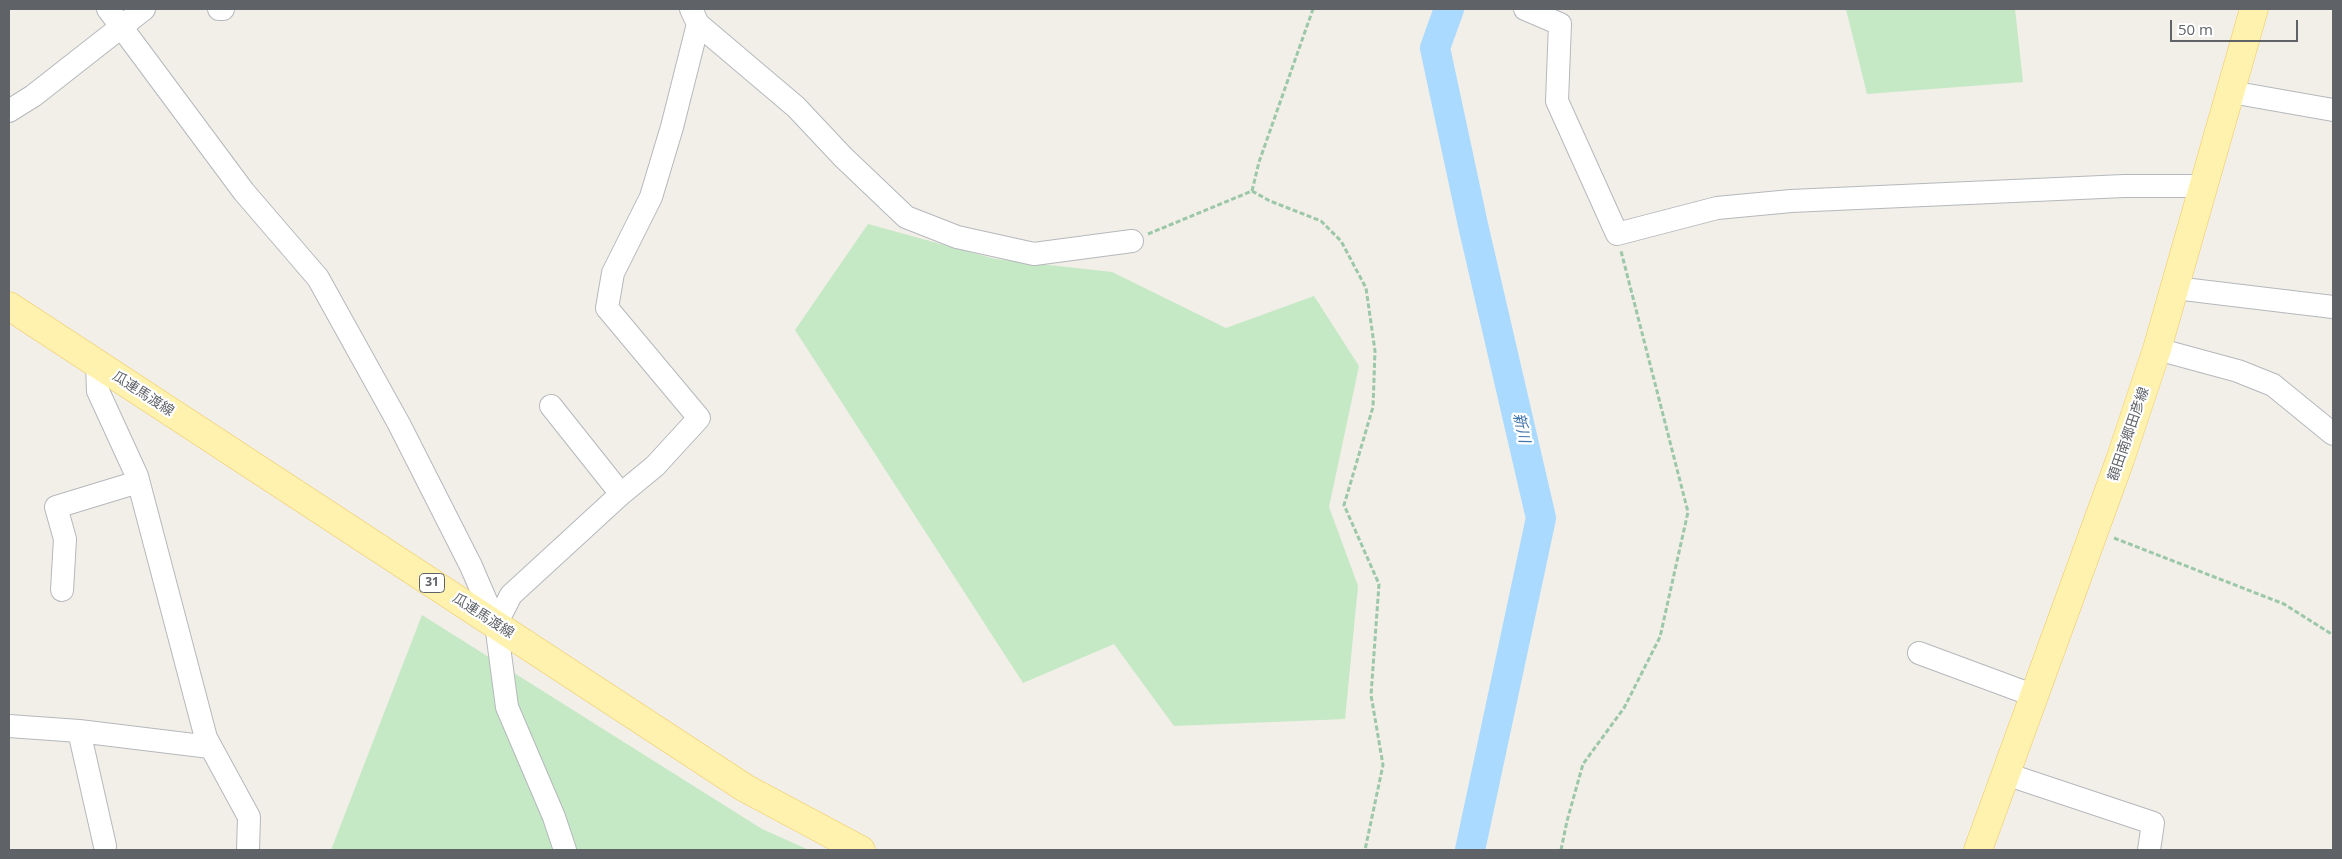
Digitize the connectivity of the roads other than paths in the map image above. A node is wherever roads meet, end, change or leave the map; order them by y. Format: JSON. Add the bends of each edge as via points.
{"nodes":[{"id":1,"x":108,"y":9,"type":"edge"},
{"id":2,"x":144,"y":9,"type":"edge"},
{"id":3,"x":219,"y":9,"type":"edge"},
{"id":4,"x":223,"y":9,"type":"edge"},
{"id":5,"x":1525,"y":9,"type":"edge"},
{"id":6,"x":2254,"y":9,"type":"edge"},
{"id":7,"x":695,"y":16,"type":"edge"},
{"id":8,"x":122,"y":28,"type":"junction"},
{"id":9,"x":2231,"y":92,"type":"junction"},
{"id":10,"x":9,"y":110,"type":"edge"},
{"id":11,"x":2333,"y":110,"type":"edge"},
{"id":12,"x":2205,"y":186,"type":"junction"},
{"id":13,"x":1132,"y":241,"type":"road end"},
{"id":14,"x":2175,"y":288,"type":"junction"},
{"id":15,"x":9,"y":306,"type":"edge"},
{"id":16,"x":2333,"y":307,"type":"edge"},
{"id":17,"x":2157,"y":349,"type":"junction"},
{"id":18,"x":97,"y":364,"type":"junction"},
{"id":19,"x":551,"y":406,"type":"dead end"},
{"id":20,"x":2333,"y":434,"type":"edge"},
{"id":21,"x":138,"y":482,"type":"junction"},
{"id":22,"x":621,"y":494,"type":"junction"},
{"id":23,"x":62,"y":590,"type":"dead end"},
{"id":24,"x":496,"y":624,"type":"junction"},
{"id":25,"x":1919,"y":653,"type":"dead end"},
{"id":26,"x":2035,"y":696,"type":"junction"},
{"id":27,"x":9,"y":726,"type":"edge"},
{"id":28,"x":79,"y":731,"type":"junction"},
{"id":29,"x":210,"y":747,"type":"junction"},
{"id":30,"x":2006,"y":774,"type":"junction"},
{"id":31,"x":105,"y":846,"type":"dead end"},
{"id":32,"x":248,"y":850,"type":"edge"},
{"id":33,"x":564,"y":850,"type":"edge"},
{"id":34,"x":862,"y":850,"type":"edge"},
{"id":35,"x":1978,"y":850,"type":"edge"},
{"id":36,"x":2149,"y":850,"type":"edge"}],
"edges":[{"from":1,"to":8,"type":"street"},
{"from":2,"to":8,"type":"street"},
{"from":3,"to":4,"type":"street"},
{"from":5,"to":12,"type":"street","via":[[1560,24],[1557,101],[1617,234],[1717,208],[1790,201],[2124,186]]},
{"from":6,"to":9,"type":"main road","name":"額田南郷田彦線"},
{"from":7,"to":13,"type":"street","via":[[796,107],[906,217],[957,237],[1034,254]]},
{"from":7,"to":22,"type":"street","via":[[672,127],[651,197],[612,273],[607,308],[699,418],[655,466]]},
{"from":8,"to":10,"type":"street","via":[[33,96]]},
{"from":8,"to":24,"type":"street","via":[[244,192],[318,278],[416,457],[471,566]]},
{"from":9,"to":11,"type":"street"},
{"from":9,"to":12,"type":"main road","name":"額田南郷田彦線"},
{"from":12,"to":14,"type":"main road","name":"額田南郷田彦線"},
{"from":14,"to":16,"type":"street"},
{"from":14,"to":17,"type":"main road","name":"額田南郷田彦線"},
{"from":15,"to":18,"type":"main road","name":"瓜連馬渡線","number":"31"},
{"from":17,"to":20,"type":"street","via":[[2238,371],[2273,385]]},
{"from":17,"to":26,"type":"main road","name":"額田南郷田彦線"},
{"from":18,"to":21,"type":"street","via":[[98,391]]},
{"from":18,"to":24,"type":"main road","name":"瓜連馬渡線","number":"31"},
{"from":19,"to":22,"type":"street"},
{"from":21,"to":23,"type":"street","via":[[56,507],[65,539]]},
{"from":21,"to":29,"type":"street"},
{"from":22,"to":24,"type":"street","via":[[511,596]]},
{"from":24,"to":33,"type":"street","via":[[507,707],[554,817]]},
{"from":24,"to":34,"type":"main road","name":"瓜連馬渡線","number":"31","via":[[745,788]]},
{"from":25,"to":26,"type":"street"},
{"from":26,"to":30,"type":"main road","name":"額田南郷田彦線"},
{"from":27,"to":28,"type":"street"},
{"from":28,"to":29,"type":"street"},
{"from":28,"to":31,"type":"street"},
{"from":29,"to":32,"type":"street","via":[[249,817]]},
{"from":30,"to":35,"type":"main road","name":"額田南郷田彦線"},
{"from":30,"to":36,"type":"street","via":[[2153,824]]}]}
